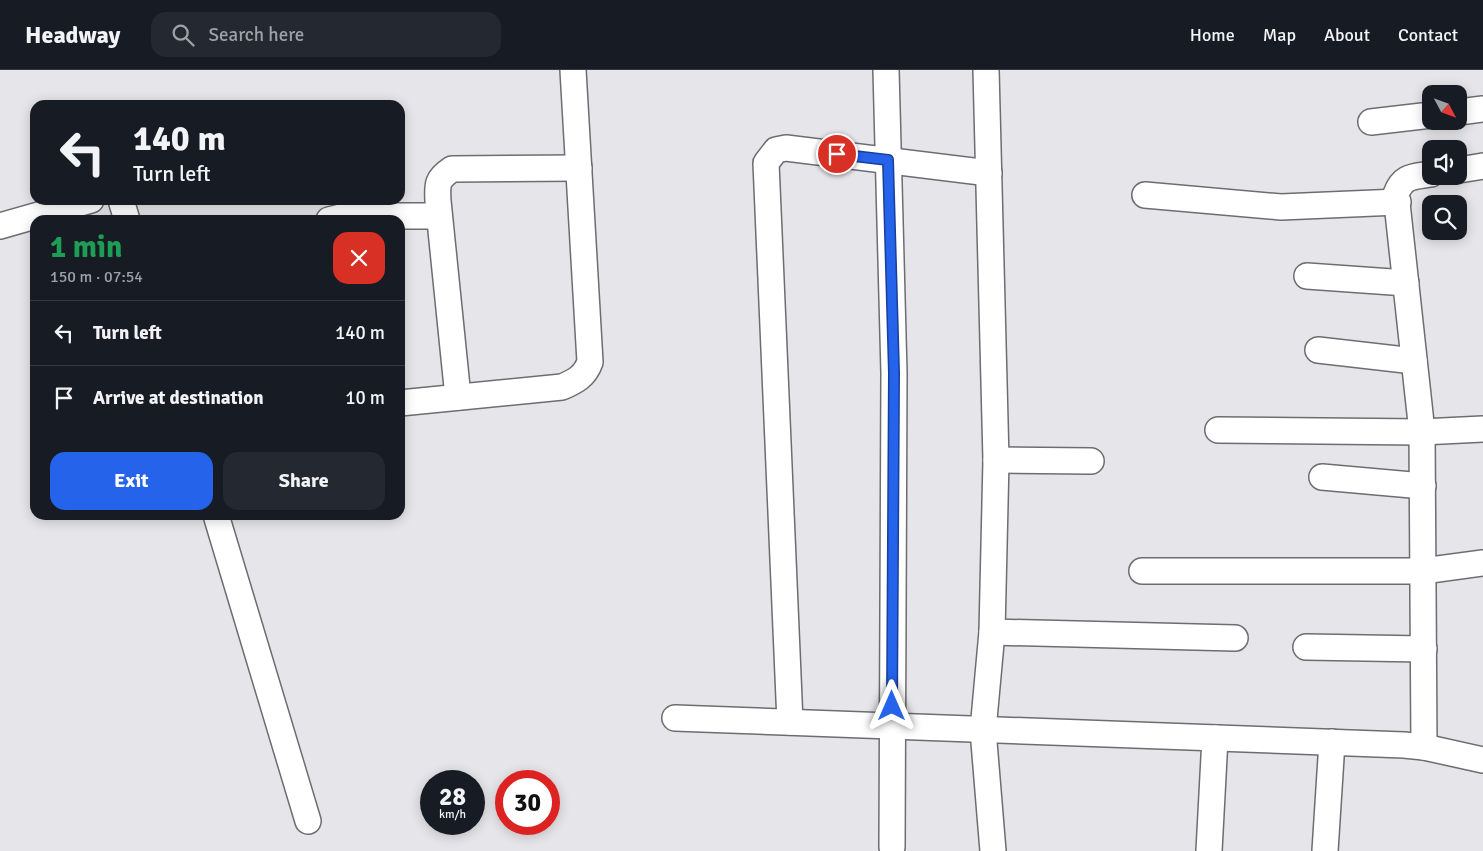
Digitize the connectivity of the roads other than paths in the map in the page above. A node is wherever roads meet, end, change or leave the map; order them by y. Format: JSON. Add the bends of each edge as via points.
{"nodes":[{"id":1,"x":573,"y":70,"type":"edge"},
{"id":2,"x":886,"y":70,"type":"edge"},
{"id":3,"x":986,"y":70,"type":"edge"},
{"id":4,"x":1483,"y":110,"type":"edge"},
{"id":5,"x":1468,"y":111,"type":"edge"},
{"id":6,"x":1422,"y":116,"type":"edge"},
{"id":7,"x":1371,"y":122,"type":"dead end"},
{"id":8,"x":888,"y":160,"type":"junction"},
{"id":9,"x":1483,"y":166,"type":"edge"},
{"id":10,"x":579,"y":168,"type":"junction"},
{"id":11,"x":1467,"y":169,"type":"edge"},
{"id":12,"x":988,"y":173,"type":"junction"},
{"id":13,"x":1422,"y":176,"type":"edge"},
{"id":14,"x":1144,"y":195,"type":"dead end"},
{"id":15,"x":1398,"y":202,"type":"junction"},
{"id":16,"x":74,"y":205,"type":"edge"},
{"id":17,"x":38,"y":215,"type":"edge"},
{"id":18,"x":405,"y":216,"type":"edge"},
{"id":19,"x":439,"y":216,"type":"junction"},
{"id":20,"x":30,"y":217,"type":"edge"},
{"id":21,"x":0,"y":226,"type":"edge"},
{"id":22,"x":1307,"y":276,"type":"dead end"},
{"id":23,"x":1406,"y":283,"type":"junction"},
{"id":24,"x":1318,"y":350,"type":"dead end"},
{"id":25,"x":1414,"y":361,"type":"junction"},
{"id":26,"x":458,"y":397,"type":"junction"},
{"id":27,"x":405,"y":402,"type":"edge"},
{"id":28,"x":1218,"y":430,"type":"dead end"},
{"id":29,"x":1483,"y":430,"type":"edge"},
{"id":30,"x":1422,"y":432,"type":"junction"},
{"id":31,"x":996,"y":460,"type":"junction"},
{"id":32,"x":1090,"y":461,"type":"dead end"},
{"id":33,"x":1322,"y":477,"type":"dead end"},
{"id":34,"x":1423,"y":486,"type":"junction"},
{"id":35,"x":218,"y":520,"type":"edge"},
{"id":36,"x":1483,"y":562,"type":"edge"},
{"id":37,"x":1142,"y":571,"type":"dead end"},
{"id":38,"x":1423,"y":571,"type":"junction"},
{"id":39,"x":992,"y":632,"type":"junction"},
{"id":40,"x":1235,"y":638,"type":"dead end"},
{"id":41,"x":1306,"y":647,"type":"dead end"},
{"id":42,"x":1424,"y":649,"type":"junction"},
{"id":43,"x":675,"y":718,"type":"dead end"},
{"id":44,"x":790,"y":722,"type":"junction"},
{"id":45,"x":892,"y":726,"type":"junction"},
{"id":46,"x":983,"y":730,"type":"junction"},
{"id":47,"x":1215,"y":738,"type":"junction"},
{"id":48,"x":1332,"y":742,"type":"junction"},
{"id":49,"x":1424,"y":747,"type":"junction"},
{"id":50,"x":1483,"y":760,"type":"edge"},
{"id":51,"x":308,"y":821,"type":"dead end"},
{"id":52,"x":892,"y":848,"type":"dead end"},
{"id":53,"x":993,"y":851,"type":"edge"},
{"id":54,"x":1209,"y":851,"type":"edge"},
{"id":55,"x":1325,"y":851,"type":"edge"}],
"edges":[{"from":1,"to":10,"type":"street"},
{"from":2,"to":8,"type":"street"},
{"from":3,"to":12,"type":"street"},
{"from":4,"to":5,"type":"street"},
{"from":6,"to":7,"type":"street"},
{"from":8,"to":12,"type":"street"},
{"from":8,"to":44,"type":"street","via":[[786,148],[776,150],[766,163]]},
{"from":8,"to":45,"type":"street","via":[[894,373]]},
{"from":9,"to":11,"type":"street"},
{"from":10,"to":19,"type":"street","via":[[452,169],[442,176],[438,185]]},
{"from":10,"to":26,"type":"street","via":[[590,362],[587,372],[562,387]]},
{"from":12,"to":31,"type":"street"},
{"from":13,"to":15,"type":"street","via":[[1400,183],[1396,194]]},
{"from":14,"to":15,"type":"street","via":[[1281,207]]},
{"from":15,"to":23,"type":"street"},
{"from":16,"to":17,"type":"street"},
{"from":18,"to":19,"type":"street"},
{"from":19,"to":26,"type":"street"},
{"from":20,"to":21,"type":"street"},
{"from":22,"to":23,"type":"street"},
{"from":23,"to":25,"type":"street"},
{"from":24,"to":25,"type":"street"},
{"from":25,"to":30,"type":"street"},
{"from":26,"to":27,"type":"street"},
{"from":28,"to":30,"type":"street"},
{"from":29,"to":30,"type":"street"},
{"from":30,"to":34,"type":"street"},
{"from":31,"to":32,"type":"street"},
{"from":31,"to":39,"type":"street"},
{"from":33,"to":34,"type":"street"},
{"from":34,"to":38,"type":"street"},
{"from":35,"to":51,"type":"street"},
{"from":36,"to":38,"type":"street"},
{"from":37,"to":38,"type":"street"},
{"from":38,"to":42,"type":"street"},
{"from":39,"to":40,"type":"street"},
{"from":39,"to":46,"type":"street"},
{"from":41,"to":42,"type":"street"},
{"from":42,"to":49,"type":"street"},
{"from":43,"to":44,"type":"street"},
{"from":44,"to":45,"type":"street"},
{"from":45,"to":46,"type":"street"},
{"from":45,"to":52,"type":"street"},
{"from":46,"to":47,"type":"street"},
{"from":46,"to":53,"type":"street"},
{"from":47,"to":48,"type":"street"},
{"from":47,"to":54,"type":"street"},
{"from":48,"to":49,"type":"street"},
{"from":48,"to":55,"type":"street"},
{"from":49,"to":50,"type":"street"}]}
